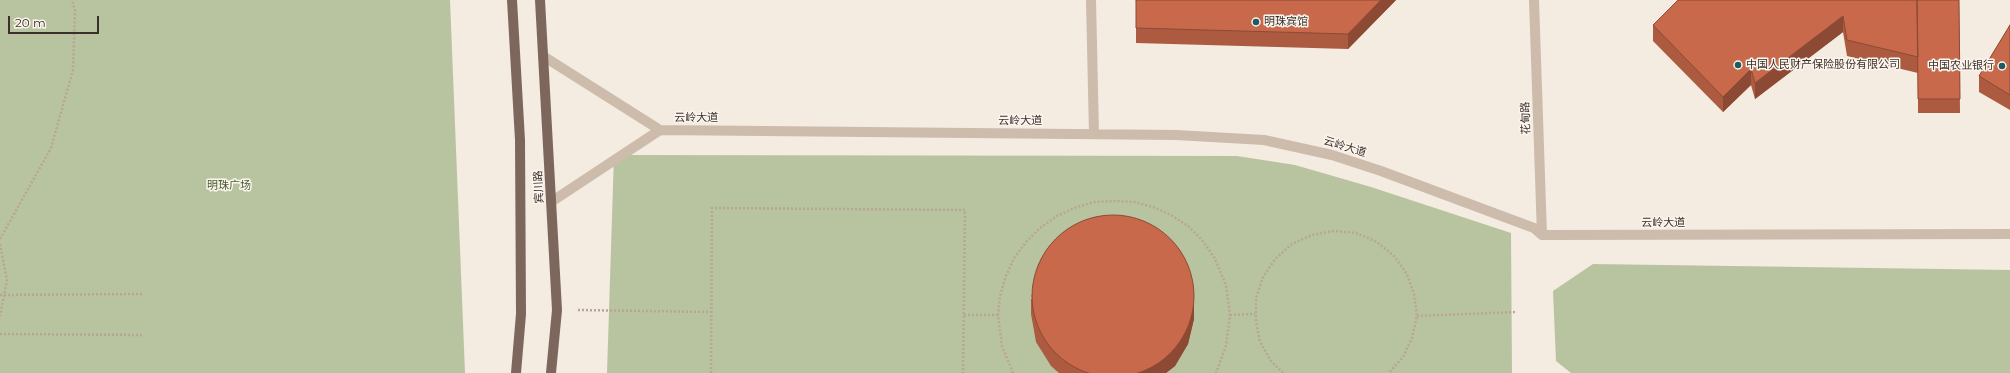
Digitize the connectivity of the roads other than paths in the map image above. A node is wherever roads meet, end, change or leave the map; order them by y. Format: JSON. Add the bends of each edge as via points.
{"nodes":[{"id":1,"x":512,"y":0,"type":"edge"},
{"id":2,"x":540,"y":0,"type":"edge"},
{"id":3,"x":1091,"y":0,"type":"edge"},
{"id":4,"x":1534,"y":0,"type":"edge"},
{"id":5,"x":543,"y":56,"type":"junction"},
{"id":6,"x":660,"y":130,"type":"junction"},
{"id":7,"x":1094,"y":134,"type":"junction"},
{"id":8,"x":551,"y":202,"type":"junction"},
{"id":9,"x":2010,"y":234,"type":"edge"},
{"id":10,"x":1542,"y":235,"type":"junction"},
{"id":11,"x":516,"y":373,"type":"edge"},
{"id":12,"x":551,"y":373,"type":"edge"}],
"edges":[{"from":1,"to":11,"type":"main road","name":"宾川路","via":[[520,140],[521,314]]},
{"from":2,"to":5,"type":"main road","name":"宾川路"},
{"from":3,"to":7,"type":"street"},
{"from":4,"to":10,"type":"street","name":"花甸路"},
{"from":5,"to":6,"type":"street"},
{"from":5,"to":8,"type":"main road","name":"宾川路"},
{"from":6,"to":7,"type":"street","name":"云岭大道"},
{"from":6,"to":8,"type":"street"},
{"from":7,"to":10,"type":"street","name":"云岭大道","via":[[1224,136],[1297,146],[1381,171],[1534,228]]},
{"from":8,"to":12,"type":"main road","name":"宾川路","via":[[557,310]]},
{"from":9,"to":10,"type":"street","name":"云岭大道"}]}
